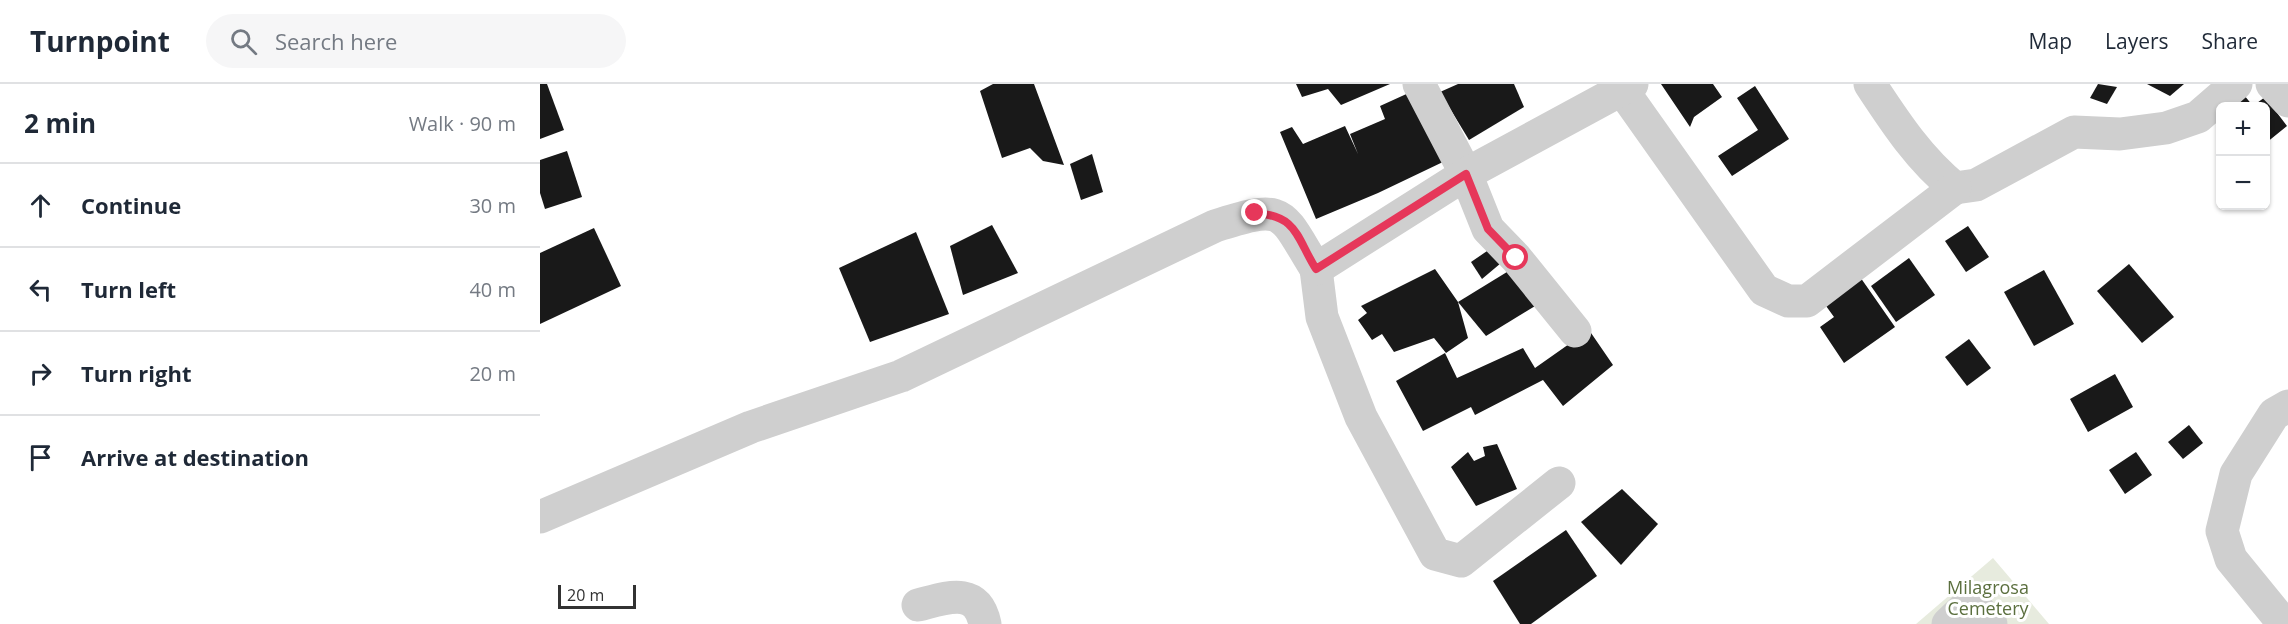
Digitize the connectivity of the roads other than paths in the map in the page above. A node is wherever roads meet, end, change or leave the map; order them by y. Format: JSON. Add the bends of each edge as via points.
{"nodes":[{"id":1,"x":1419,"y":84,"type":"edge"},
{"id":2,"x":1870,"y":84,"type":"edge"},
{"id":3,"x":2236,"y":84,"type":"edge"},
{"id":4,"x":2272,"y":84,"type":"edge"},
{"id":5,"x":1628,"y":88,"type":"edge"},
{"id":6,"x":2288,"y":101,"type":"edge"},
{"id":7,"x":1466,"y":174,"type":"junction"},
{"id":8,"x":1956,"y":188,"type":"junction"},
{"id":9,"x":1316,"y":269,"type":"junction"},
{"id":10,"x":1575,"y":331,"type":"dead end"},
{"id":11,"x":2288,"y":406,"type":"edge"},
{"id":12,"x":1559,"y":483,"type":"dead end"},
{"id":13,"x":540,"y":517,"type":"edge"},
{"id":14,"x":918,"y":605,"type":"dead end"},
{"id":15,"x":985,"y":624,"type":"edge"},
{"id":16,"x":1948,"y":624,"type":"edge"},
{"id":17,"x":1991,"y":624,"type":"edge"},
{"id":18,"x":2284,"y":624,"type":"edge"}],
"edges":[{"from":1,"to":7,"type":"street"},
{"from":2,"to":8,"type":"street","via":[[1909,142],[1934,171]]},
{"from":3,"to":8,"type":"street","via":[[2198,117],[2166,128],[2120,134],[2074,132],[1976,184]]},
{"from":4,"to":6,"type":"street"},
{"from":5,"to":7,"type":"street"},
{"from":5,"to":8,"type":"street","via":[[1764,290],[1788,300],[1807,300]]},
{"from":7,"to":9,"type":"street"},
{"from":7,"to":10,"type":"street","via":[[1488,229]]},
{"from":9,"to":12,"type":"street","via":[[1322,317],[1361,417],[1435,554],[1461,561]]},
{"from":9,"to":13,"type":"street","via":[[1292,226],[1277,215],[1255,213],[1215,226],[901,376],[751,427]]},
{"from":11,"to":18,"type":"street","via":[[2274,414],[2236,474],[2222,531],[2231,559]]},
{"from":14,"to":15,"type":"street","via":[[955,596],[972,600],[982,612]]},
{"from":16,"to":17,"type":"street","via":[[1971,602]]}]}
